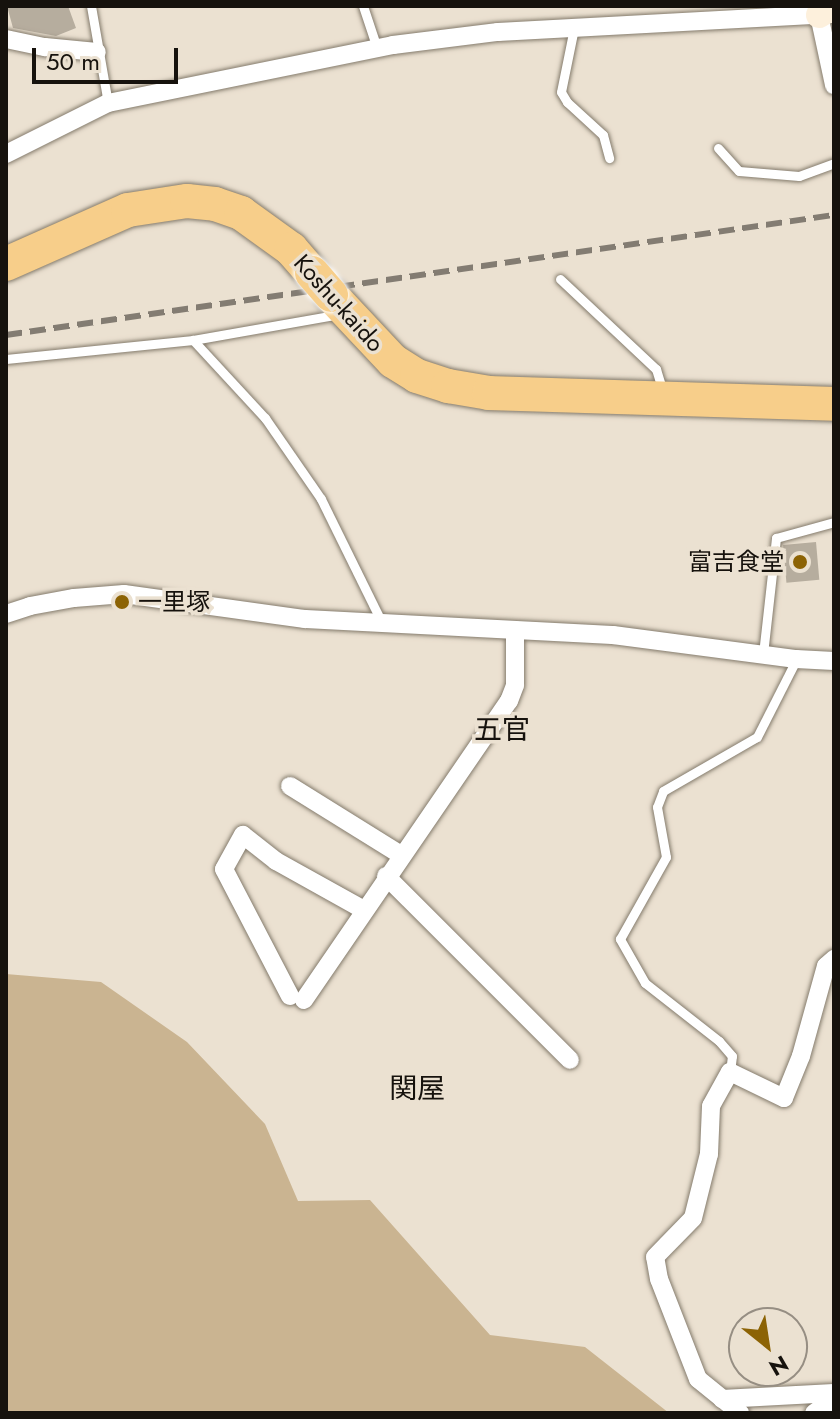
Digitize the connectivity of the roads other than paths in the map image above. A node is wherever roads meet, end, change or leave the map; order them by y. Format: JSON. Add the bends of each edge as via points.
{"nodes":[{"id":1,"x":91,"y":6,"type":"edge"},
{"id":2,"x":363,"y":6,"type":"edge"},
{"id":3,"x":829,"y":12,"type":"edge"},
{"id":4,"x":745,"y":13,"type":"edge"},
{"id":5,"x":574,"y":28,"type":"junction"},
{"id":6,"x":6,"y":39,"type":"edge"},
{"id":7,"x":377,"y":48,"type":"junction"},
{"id":8,"x":97,"y":52,"type":"junction"},
{"id":9,"x":834,"y":85,"type":"edge"},
{"id":10,"x":108,"y":103,"type":"junction"},
{"id":11,"x":718,"y":148,"type":"dead end"},
{"id":12,"x":6,"y":154,"type":"edge"},
{"id":13,"x":609,"y":158,"type":"dead end"},
{"id":14,"x":834,"y":163,"type":"edge"},
{"id":15,"x":6,"y":264,"type":"edge"},
{"id":16,"x":560,"y":279,"type":"dead end"},
{"id":17,"x":330,"y":294,"type":"junction"},
{"id":18,"x":193,"y":340,"type":"junction"},
{"id":19,"x":6,"y":359,"type":"edge"},
{"id":20,"x":665,"y":400,"type":"junction"},
{"id":21,"x":834,"y":404,"type":"edge"},
{"id":22,"x":834,"y":522,"type":"edge"},
{"id":23,"x":6,"y":614,"type":"edge"},
{"id":24,"x":383,"y":626,"type":"junction"},
{"id":25,"x":515,"y":630,"type":"junction"},
{"id":26,"x":763,"y":654,"type":"junction"},
{"id":27,"x":796,"y":659,"type":"junction"},
{"id":28,"x":834,"y":661,"type":"edge"},
{"id":29,"x":290,"y":786,"type":"dead end"},
{"id":30,"x":401,"y":855,"type":"junction"},
{"id":31,"x":386,"y":876,"type":"junction"},
{"id":32,"x":364,"y":910,"type":"junction"},
{"id":33,"x":834,"y":959,"type":"edge"},
{"id":34,"x":570,"y":1060,"type":"dead end"},
{"id":35,"x":730,"y":1072,"type":"junction"},
{"id":36,"x":834,"y":1393,"type":"edge"},
{"id":37,"x":722,"y":1399,"type":"junction"},
{"id":38,"x":834,"y":1399,"type":"edge"},
{"id":39,"x":740,"y":1413,"type":"edge"},
{"id":40,"x":814,"y":1413,"type":"edge"}],
"edges":[{"from":1,"to":8,"type":"lane"},
{"from":2,"to":7,"type":"lane"},
{"from":3,"to":4,"type":"street"},
{"from":3,"to":9,"type":"street"},
{"from":4,"to":5,"type":"street"},
{"from":5,"to":7,"type":"street"},
{"from":5,"to":13,"type":"lane","via":[[561,92],[603,135]]},
{"from":6,"to":8,"type":"street"},
{"from":7,"to":10,"type":"street"},
{"from":8,"to":10,"type":"lane"},
{"from":10,"to":12,"type":"street"},
{"from":11,"to":14,"type":"lane","via":[[739,171],[799,176]]},
{"from":15,"to":17,"type":"highway","name":"Koshu-kaido","via":[[128,210],[187,201],[241,213],[291,249]]},
{"from":16,"to":20,"type":"lane","via":[[656,369]]},
{"from":17,"to":18,"type":"lane"},
{"from":17,"to":20,"type":"highway","name":"Koshu-kaido","via":[[393,361],[448,386],[489,393]]},
{"from":18,"to":19,"type":"lane"},
{"from":18,"to":24,"type":"lane","via":[[265,418],[321,499]]},
{"from":20,"to":21,"type":"highway","name":"Koshu-kaido"},
{"from":22,"to":26,"type":"lane","via":[[776,538]]},
{"from":23,"to":24,"type":"street","via":[[74,598],[124,594]]},
{"from":24,"to":25,"type":"street"},
{"from":25,"to":26,"type":"street","via":[[613,635]]},
{"from":25,"to":30,"type":"street","via":[[515,685],[509,701]]},
{"from":26,"to":27,"type":"street"},
{"from":27,"to":28,"type":"street"},
{"from":27,"to":35,"type":"lane","via":[[757,737],[663,791],[657,807],[666,857],[620,939],[645,983],[732,1056]]},
{"from":29,"to":30,"type":"street"},
{"from":30,"to":31,"type":"street"},
{"from":31,"to":32,"type":"street"},
{"from":31,"to":34,"type":"street"},
{"from":32,"to":32,"type":"street","via":[[297,998],[224,869],[243,835],[276,861]]},
{"from":33,"to":35,"type":"street","via":[[826,966],[784,1098]]},
{"from":35,"to":37,"type":"street","via":[[711,1106],[709,1154],[693,1218],[655,1257],[688,1359],[698,1379]]},
{"from":36,"to":37,"type":"street"},
{"from":37,"to":39,"type":"street"},
{"from":38,"to":40,"type":"street"}]}
